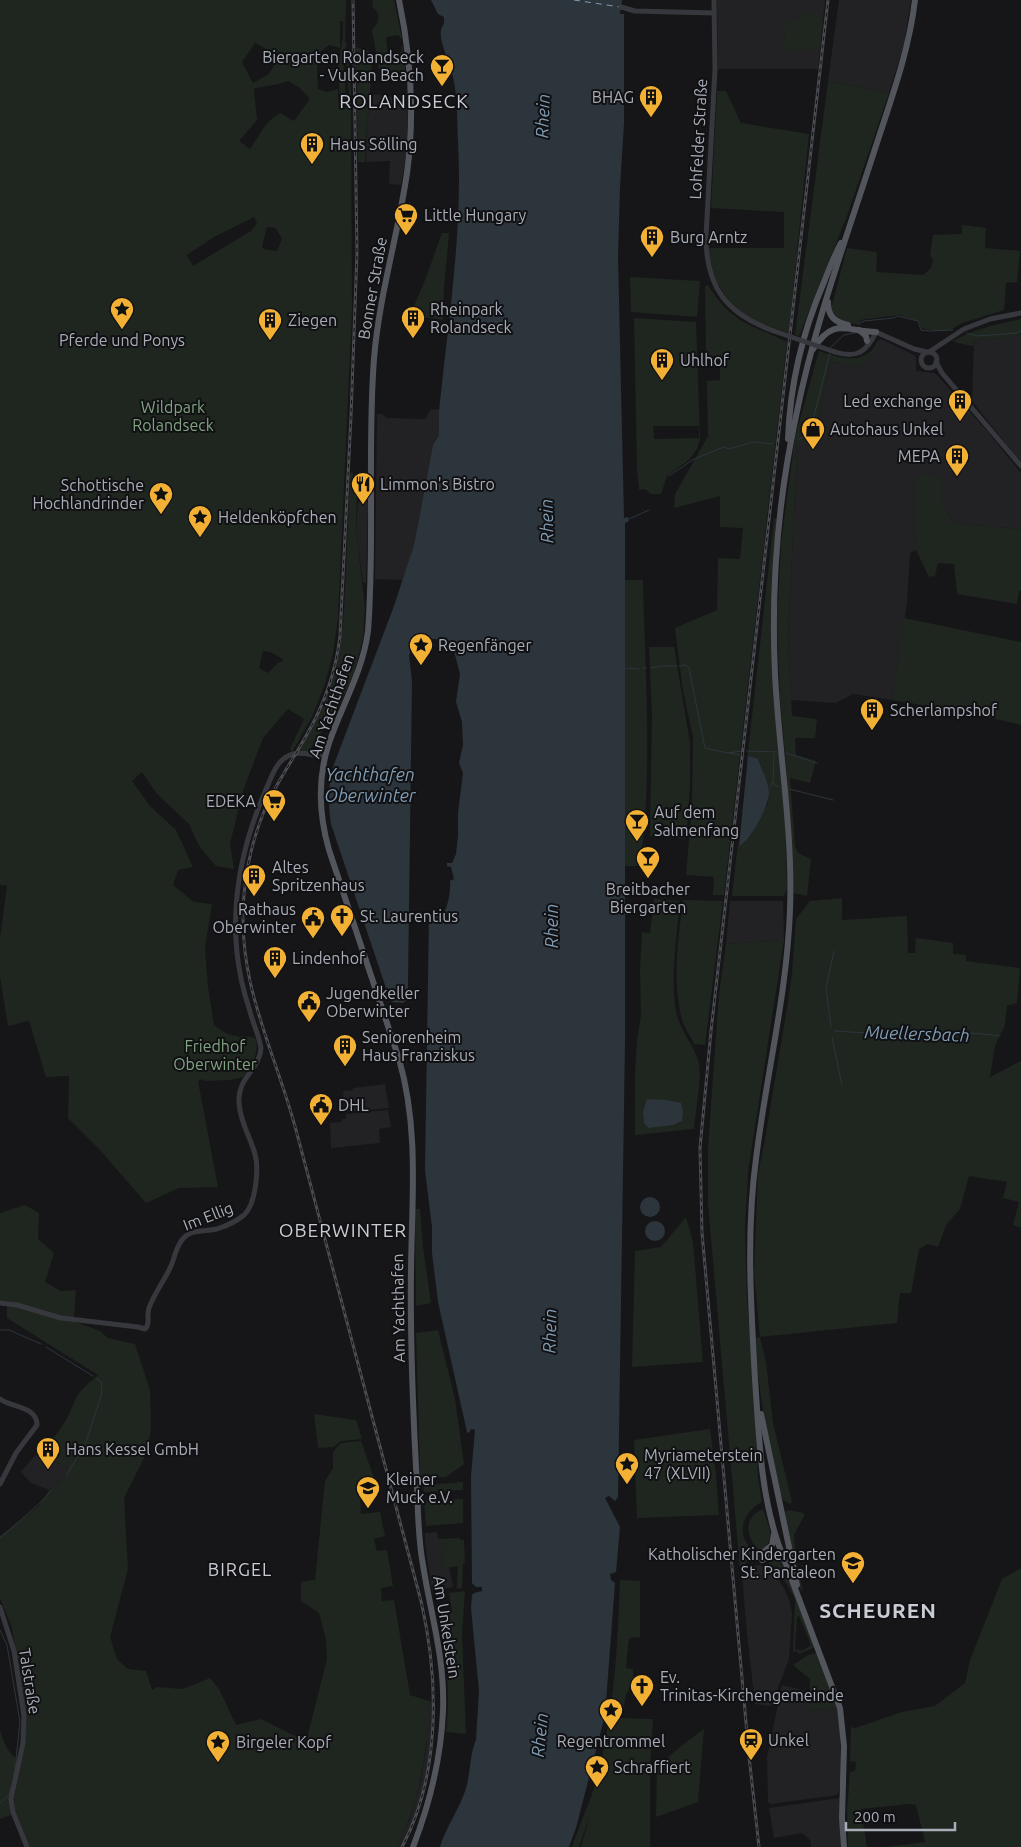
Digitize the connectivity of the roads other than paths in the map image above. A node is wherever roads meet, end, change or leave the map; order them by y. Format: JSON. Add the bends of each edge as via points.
{"nodes":[{"id":1,"x":399,"y":0,"type":"edge"},
{"id":2,"x":714,"y":0,"type":"edge"},
{"id":3,"x":915,"y":0,"type":"edge"},
{"id":4,"x":620,"y":7,"type":"dead end"},
{"id":5,"x":714,"y":13,"type":"junction"},
{"id":6,"x":848,"y":232,"type":"junction"},
{"id":7,"x":828,"y":295,"type":"junction"},
{"id":8,"x":1021,"y":313,"type":"edge"},
{"id":9,"x":858,"y":330,"type":"junction"},
{"id":10,"x":876,"y":332,"type":"junction"},
{"id":11,"x":867,"y":340,"type":"junction"},
{"id":12,"x":802,"y":341,"type":"junction"},
{"id":13,"x":942,"y":343,"type":"junction"},
{"id":14,"x":864,"y":349,"type":"junction"},
{"id":15,"x":914,"y":350,"type":"junction"},
{"id":16,"x":928,"y":352,"type":"junction"},
{"id":17,"x":810,"y":354,"type":"junction"},
{"id":18,"x":921,"y":360,"type":"junction"},
{"id":19,"x":936,"y":360,"type":"junction"},
{"id":20,"x":930,"y":367,"type":"junction"},
{"id":21,"x":942,"y":373,"type":"junction"},
{"id":22,"x":1021,"y":466,"type":"edge"},
{"id":23,"x":786,"y":467,"type":"junction"},
{"id":24,"x":370,"y":584,"type":"joint"},
{"id":25,"x":325,"y":758,"type":"junction"},
{"id":26,"x":0,"y":1303,"type":"edge"},
{"id":27,"x":0,"y":1399,"type":"edge"},
{"id":28,"x":757,"y":1403,"type":"junction"},
{"id":29,"x":0,"y":1484,"type":"edge"},
{"id":30,"x":418,"y":1514,"type":"joint"},
{"id":31,"x":775,"y":1533,"type":"junction"},
{"id":32,"x":784,"y":1561,"type":"junction"},
{"id":33,"x":798,"y":1597,"type":"junction"},
{"id":34,"x":0,"y":1607,"type":"edge"},
{"id":35,"x":27,"y":1847,"type":"edge"},
{"id":36,"x":413,"y":1847,"type":"edge"},
{"id":37,"x":844,"y":1847,"type":"edge"}],
"edges":[{"from":1,"to":24,"type":"main road","name":"Bonner Straße","via":[[410,70],[411,128],[407,173],[374,359]]},
{"from":2,"to":5,"type":"street","name":"Lohfelder Straße"},
{"from":3,"to":6,"type":"main road","via":[[902,64]]},
{"from":4,"to":5,"type":"street","via":[[635,11]]},
{"from":5,"to":12,"type":"street","name":"Lohfelder Straße","bridge":true,"via":[[715,69],[707,264],[727,304],[737,313]]},
{"from":6,"to":7,"type":"main road"},
{"from":6,"to":12,"type":"main road","via":[[836,252]]},
{"from":7,"to":10,"type":"main road","via":[[828,310],[834,320]]},
{"from":7,"to":17,"type":"main road"},
{"from":8,"to":13,"type":"street","via":[[974,324]]},
{"from":9,"to":10,"type":"main road"},
{"from":9,"to":11,"type":"main road"},
{"from":9,"to":17,"type":"main road","via":[[839,328],[829,331]]},
{"from":10,"to":11,"type":"street"},
{"from":10,"to":14,"type":"street"},
{"from":10,"to":15,"type":"street"},
{"from":11,"to":14,"type":"street"},
{"from":12,"to":14,"type":"street","name":"Lohfelder Straße","bridge":true,"via":[[853,355]]},
{"from":12,"to":23,"type":"main road","via":[[788,423]]},
{"from":13,"to":16,"type":"street"},
{"from":13,"to":19,"type":"street"},
{"from":15,"to":16,"type":"street"},
{"from":15,"to":18,"type":"street"},
{"from":16,"to":18,"type":"street"},
{"from":16,"to":19,"type":"street","via":[[934,354]]},
{"from":17,"to":23,"type":"main road"},
{"from":18,"to":20,"type":"street","via":[[924,366]]},
{"from":19,"to":20,"type":"street"},
{"from":19,"to":21,"type":"street"},
{"from":20,"to":21,"type":"street"},
{"from":21,"to":22,"type":"street"},
{"from":23,"to":28,"type":"main road","via":[[776,559],[774,642],[788,820],[790,907],[785,971],[755,1163],[751,1219],[750,1299]]},
{"from":24,"to":25,"type":"main road","name":"Am Yachthafen","via":[[363,659]]},
{"from":25,"to":26,"type":"street","name":"Im Ellig","via":[[293,754],[279,763],[246,842],[237,894],[236,943],[244,991],[260,1048],[257,1061],[244,1079],[239,1094],[240,1112],[255,1153],[257,1169],[254,1197],[245,1215],[228,1225],[196,1231],[183,1238],[150,1306],[145,1329],[61,1318],[17,1304]]},
{"from":25,"to":30,"type":"main road","name":"Am Yachthafen","via":[[320,792],[323,828],[399,1059],[412,1121],[411,1318]]},
{"from":27,"to":29,"type":"street","via":[[29,1410],[37,1418],[37,1425],[16,1453]]},
{"from":28,"to":31,"type":"main road","via":[[764,1484]]},
{"from":28,"to":33,"type":"main road"},
{"from":30,"to":36,"type":"main road","name":"Am Unkelstein","via":[[422,1562],[440,1651],[443,1698],[436,1773]]},
{"from":31,"to":32,"type":"main road"},
{"from":31,"to":32,"type":"main road","via":[[772,1545],[761,1558],[774,1554]]},
{"from":32,"to":33,"type":"main road"},
{"from":33,"to":37,"type":"main road","via":[[842,1717]]},
{"from":34,"to":35,"type":"street","name":"Talstraße","via":[[14,1651],[24,1716],[23,1743],[11,1799]]}]}
